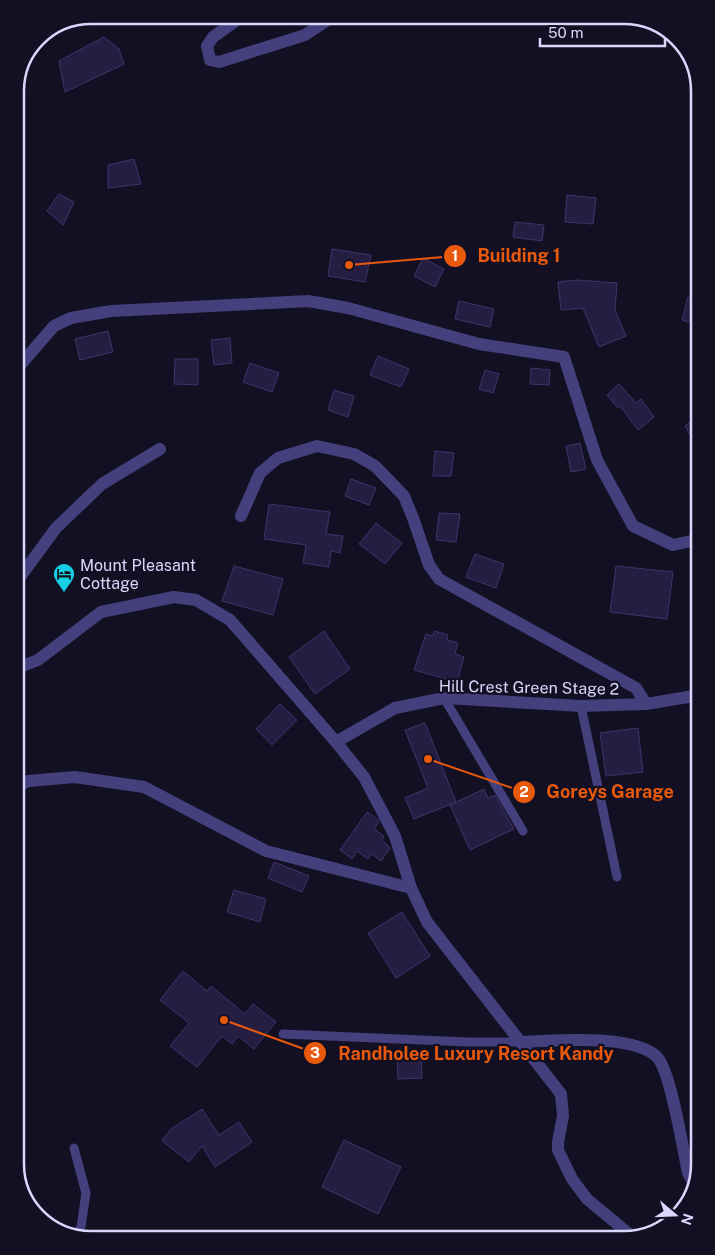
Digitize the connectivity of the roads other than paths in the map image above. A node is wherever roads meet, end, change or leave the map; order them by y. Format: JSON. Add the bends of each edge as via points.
{"nodes":[{"id":1,"x":231,"y":24,"type":"edge"},
{"id":2,"x":322,"y":24,"type":"edge"},
{"id":3,"x":24,"y":361,"type":"edge"},
{"id":4,"x":160,"y":449,"type":"dead end"},
{"id":5,"x":241,"y":516,"type":"dead end"},
{"id":6,"x":691,"y":541,"type":"edge"},
{"id":7,"x":24,"y":572,"type":"edge"},
{"id":8,"x":24,"y":665,"type":"edge"},
{"id":9,"x":691,"y":696,"type":"edge"},
{"id":10,"x":444,"y":698,"type":"junction"},
{"id":11,"x":646,"y":704,"type":"junction"},
{"id":12,"x":581,"y":706,"type":"junction"},
{"id":13,"x":336,"y":742,"type":"junction"},
{"id":14,"x":24,"y":783,"type":"edge"},
{"id":15,"x":523,"y":831,"type":"dead end"},
{"id":16,"x":617,"y":877,"type":"dead end"},
{"id":17,"x":411,"y":888,"type":"junction"},
{"id":18,"x":283,"y":1034,"type":"dead end"},
{"id":19,"x":520,"y":1042,"type":"junction"},
{"id":20,"x":74,"y":1148,"type":"dead end"},
{"id":21,"x":690,"y":1177,"type":"edge"},
{"id":22,"x":79,"y":1230,"type":"edge"},
{"id":23,"x":626,"y":1231,"type":"edge"}],
"edges":[{"from":1,"to":2,"type":"street","via":[[213,37],[207,46],[210,60],[219,62],[305,35]]},
{"from":3,"to":6,"type":"street","via":[[54,326],[71,318],[111,311],[308,301],[348,308],[479,344],[564,357],[597,460],[632,526],[673,545]]},
{"from":4,"to":7,"type":"street","via":[[102,484],[56,528]]},
{"from":5,"to":11,"type":"street","via":[[260,473],[278,458],[317,446],[354,454],[375,466],[404,496],[429,565],[439,579],[636,688]]},
{"from":8,"to":13,"type":"street","via":[[38,660],[101,612],[174,596],[196,600],[230,620]]},
{"from":9,"to":11,"type":"street","name":"Hill Crest Green Stage 2"},
{"from":10,"to":12,"type":"street","name":"Hill Crest Green Stage 2"},
{"from":10,"to":13,"type":"street","name":"Hill Crest Green Stage 2","via":[[395,708]]},
{"from":10,"to":15,"type":"lane"},
{"from":11,"to":12,"type":"street","name":"Hill Crest Green Stage 2"},
{"from":12,"to":16,"type":"lane"},
{"from":13,"to":17,"type":"street","via":[[364,777],[395,836]]},
{"from":14,"to":17,"type":"street","via":[[76,777],[144,787],[266,851]]},
{"from":17,"to":19,"type":"street","via":[[427,922]]},
{"from":18,"to":19,"type":"lane"},
{"from":19,"to":21,"type":"street","via":[[613,1041],[646,1049],[658,1059],[668,1079]]},
{"from":19,"to":23,"type":"street","via":[[561,1094],[563,1116],[558,1150],[572,1179],[587,1199]]},
{"from":20,"to":22,"type":"lane","via":[[86,1193]]}]}
